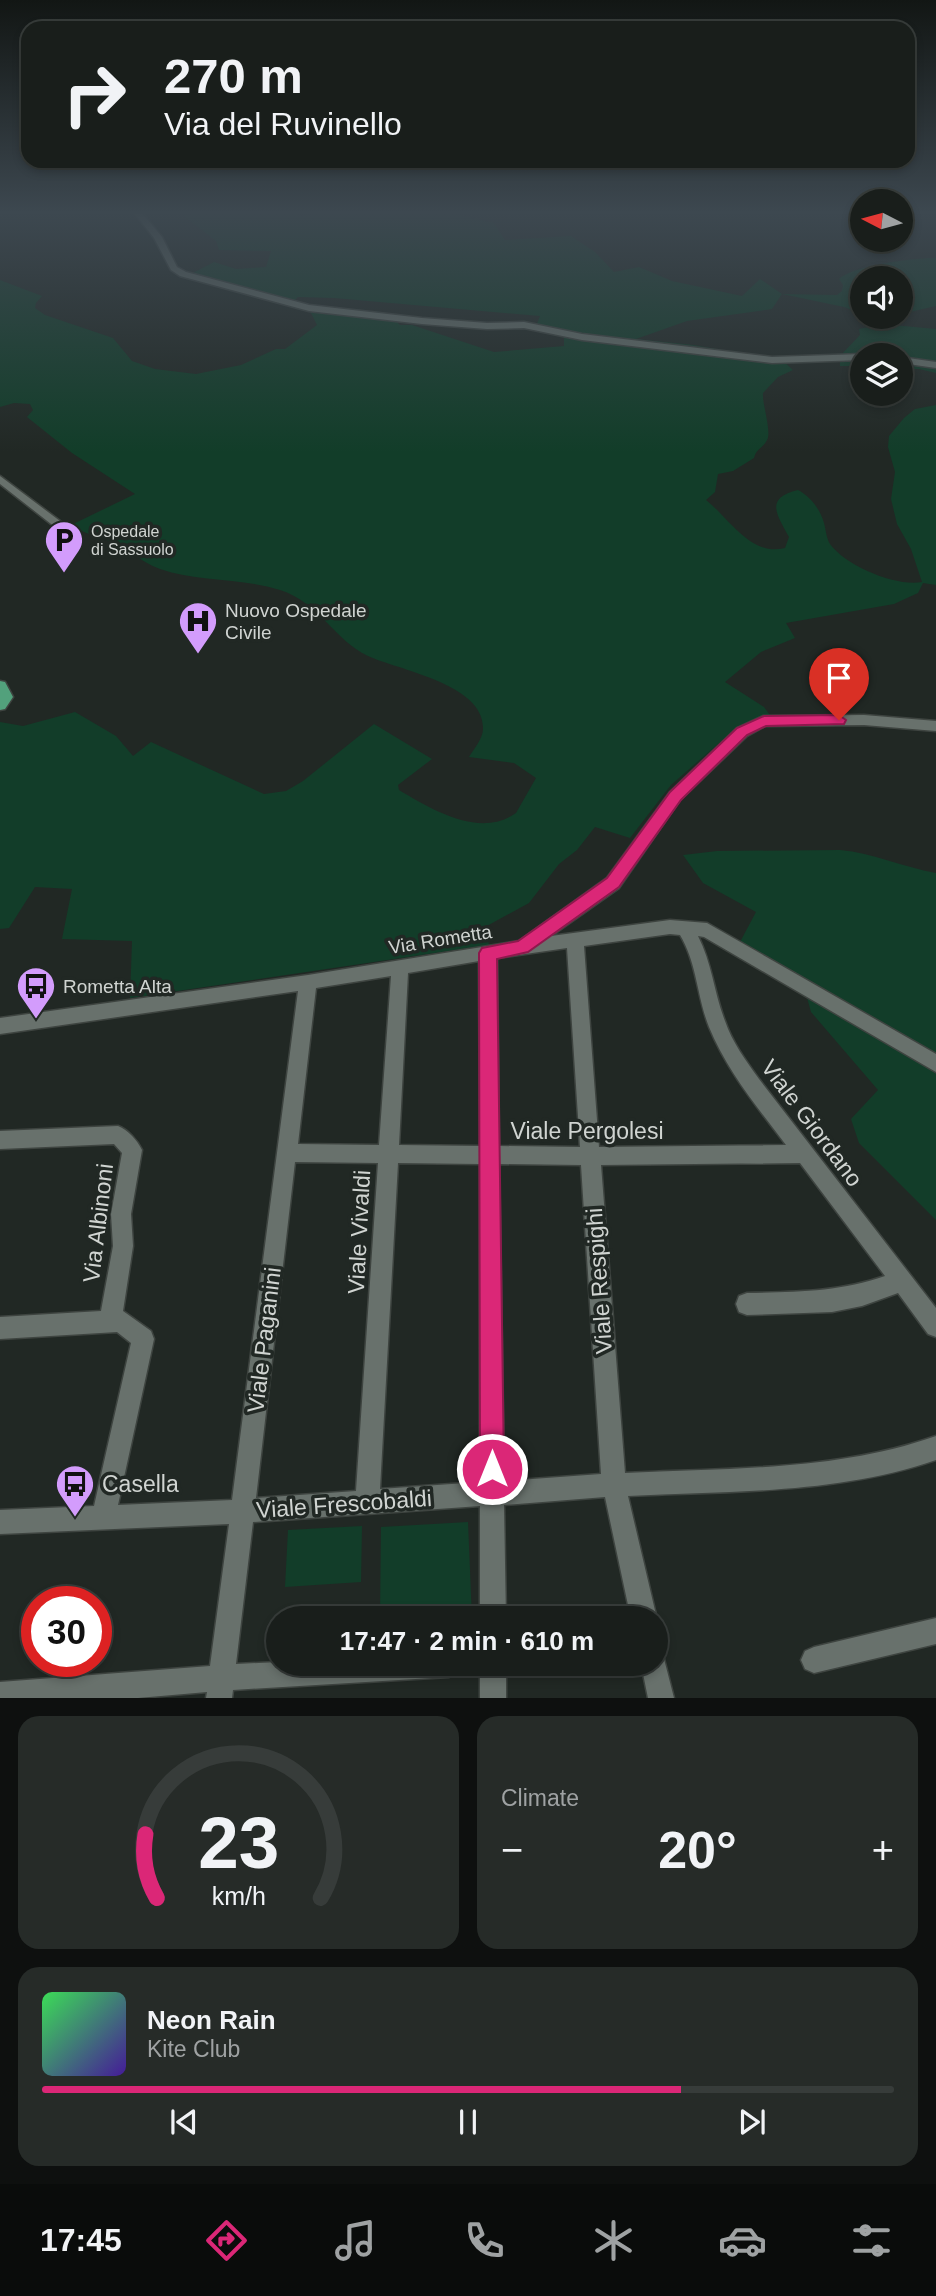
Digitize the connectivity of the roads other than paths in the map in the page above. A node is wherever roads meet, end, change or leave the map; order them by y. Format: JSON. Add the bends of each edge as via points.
{"nodes":[{"id":1,"x":253,"y":293,"type":"edge"},
{"id":2,"x":850,"y":357,"type":"edge"},
{"id":3,"x":913,"y":362,"type":"edge"},
{"id":4,"x":936,"y":365,"type":"edge"},
{"id":5,"x":0,"y":479,"type":"edge"},
{"id":6,"x":64,"y":529,"type":"dead end"},
{"id":7,"x":0,"y":686,"type":"edge"},
{"id":8,"x":0,"y":705,"type":"edge"},
{"id":9,"x":936,"y":726,"type":"edge"},
{"id":10,"x":686,"y":930,"type":"junction"},
{"id":11,"x":575,"y":941,"type":"junction"},
{"id":12,"x":522,"y":947,"type":"junction"},
{"id":13,"x":488,"y":953,"type":"junction"},
{"id":14,"x":400,"y":967,"type":"junction"},
{"id":15,"x":308,"y":982,"type":"junction"},
{"id":16,"x":0,"y":1026,"type":"edge"},
{"id":17,"x":936,"y":1065,"type":"edge"},
{"id":18,"x":0,"y":1140,"type":"edge"},
{"id":19,"x":287,"y":1153,"type":"junction"},
{"id":20,"x":388,"y":1154,"type":"junction"},
{"id":21,"x":804,"y":1154,"type":"junction"},
{"id":22,"x":490,"y":1155,"type":"junction"},
{"id":23,"x":590,"y":1156,"type":"junction"},
{"id":24,"x":901,"y":1281,"type":"junction"},
{"id":25,"x":747,"y":1304,"type":"dead end"},
{"id":26,"x":110,"y":1322,"type":"junction"},
{"id":27,"x":936,"y":1326,"type":"edge"},
{"id":28,"x":0,"y":1328,"type":"edge"},
{"id":29,"x":936,"y":1448,"type":"edge"},
{"id":30,"x":614,"y":1485,"type":"junction"},
{"id":31,"x":492,"y":1495,"type":"junction"},
{"id":32,"x":367,"y":1501,"type":"junction"},
{"id":33,"x":243,"y":1511,"type":"junction"},
{"id":34,"x":104,"y":1516,"type":"junction"},
{"id":35,"x":0,"y":1522,"type":"edge"},
{"id":36,"x":493,"y":1606,"type":"edge"},
{"id":37,"x":641,"y":1606,"type":"edge"},
{"id":38,"x":936,"y":1631,"type":"edge"},
{"id":39,"x":814,"y":1660,"type":"dead end"},
{"id":40,"x":334,"y":1676,"type":"edge"},
{"id":41,"x":493,"y":1676,"type":"edge"},
{"id":42,"x":656,"y":1676,"type":"edge"},
{"id":43,"x":220,"y":1688,"type":"edge"},
{"id":44,"x":0,"y":1695,"type":"edge"},
{"id":45,"x":493,"y":1698,"type":"edge"},
{"id":46,"x":661,"y":1698,"type":"edge"}],
"edges":[{"from":1,"to":2,"type":"street","via":[[299,306],[422,321],[538,327],[582,337],[772,360]]},
{"from":3,"to":4,"type":"street"},
{"from":5,"to":6,"type":"street"},
{"from":7,"to":8,"type":"main road","via":[[5,697]]},
{"from":9,"to":12,"type":"street","via":[[864,720],[764,721],[742,732],[675,796],[613,883]]},
{"from":10,"to":11,"type":"street","name":"Via Rometta","via":[[670,927]]},
{"from":10,"to":17,"type":"street","name":"Via Rometta","via":[[706,930]]},
{"from":10,"to":21,"type":"street","name":"Viale Giordano","via":[[699,950],[724,1044]]},
{"from":11,"to":12,"type":"street","name":"Via Rometta"},
{"from":11,"to":23,"type":"street","name":"Viale Respighi"},
{"from":12,"to":13,"type":"street","name":"Via Rometta"},
{"from":13,"to":14,"type":"street","name":"Via Rometta"},
{"from":13,"to":22,"type":"street"},
{"from":14,"to":15,"type":"street","name":"Via Rometta"},
{"from":14,"to":20,"type":"street","name":"Viale Vivaldi"},
{"from":15,"to":16,"type":"street","name":"Via Rometta"},
{"from":15,"to":19,"type":"street","name":"Viale Paganini"},
{"from":18,"to":26,"type":"street","name":"Via Albinoni","via":[[118,1135],[132,1150]]},
{"from":19,"to":20,"type":"street","name":"Viale Pergolesi"},
{"from":19,"to":33,"type":"street","name":"Viale Paganini"},
{"from":20,"to":22,"type":"street","name":"Viale Pergolesi"},
{"from":20,"to":32,"type":"street","name":"Viale Vivaldi"},
{"from":21,"to":23,"type":"street","name":"Viale Pergolesi"},
{"from":21,"to":24,"type":"street","name":"Viale Giordano"},
{"from":22,"to":23,"type":"street","name":"Viale Pergolesi"},
{"from":22,"to":31,"type":"street"},
{"from":23,"to":30,"type":"street","name":"Viale Respighi"},
{"from":24,"to":25,"type":"street","via":[[832,1301]]},
{"from":24,"to":27,"type":"street","name":"Viale Giordano"},
{"from":26,"to":28,"type":"street"},
{"from":26,"to":34,"type":"street","via":[[121,1321],[143,1339]]},
{"from":29,"to":30,"type":"street","name":"Viale Frescobaldi","via":[[820,1475]]},
{"from":30,"to":31,"type":"street","name":"Viale Frescobaldi"},
{"from":30,"to":37,"type":"street","name":"Viale Respighi"},
{"from":31,"to":32,"type":"street","name":"Viale Frescobaldi"},
{"from":31,"to":36,"type":"street"},
{"from":32,"to":33,"type":"street","name":"Viale Frescobaldi"},
{"from":33,"to":34,"type":"street","name":"Viale Frescobaldi"},
{"from":33,"to":43,"type":"street","name":"Viale Paganini"},
{"from":34,"to":35,"type":"street","name":"Viale Frescobaldi"},
{"from":38,"to":39,"type":"street"},
{"from":40,"to":43,"type":"street"},
{"from":41,"to":45,"type":"street"},
{"from":42,"to":46,"type":"street"},
{"from":43,"to":44,"type":"street"}]}
